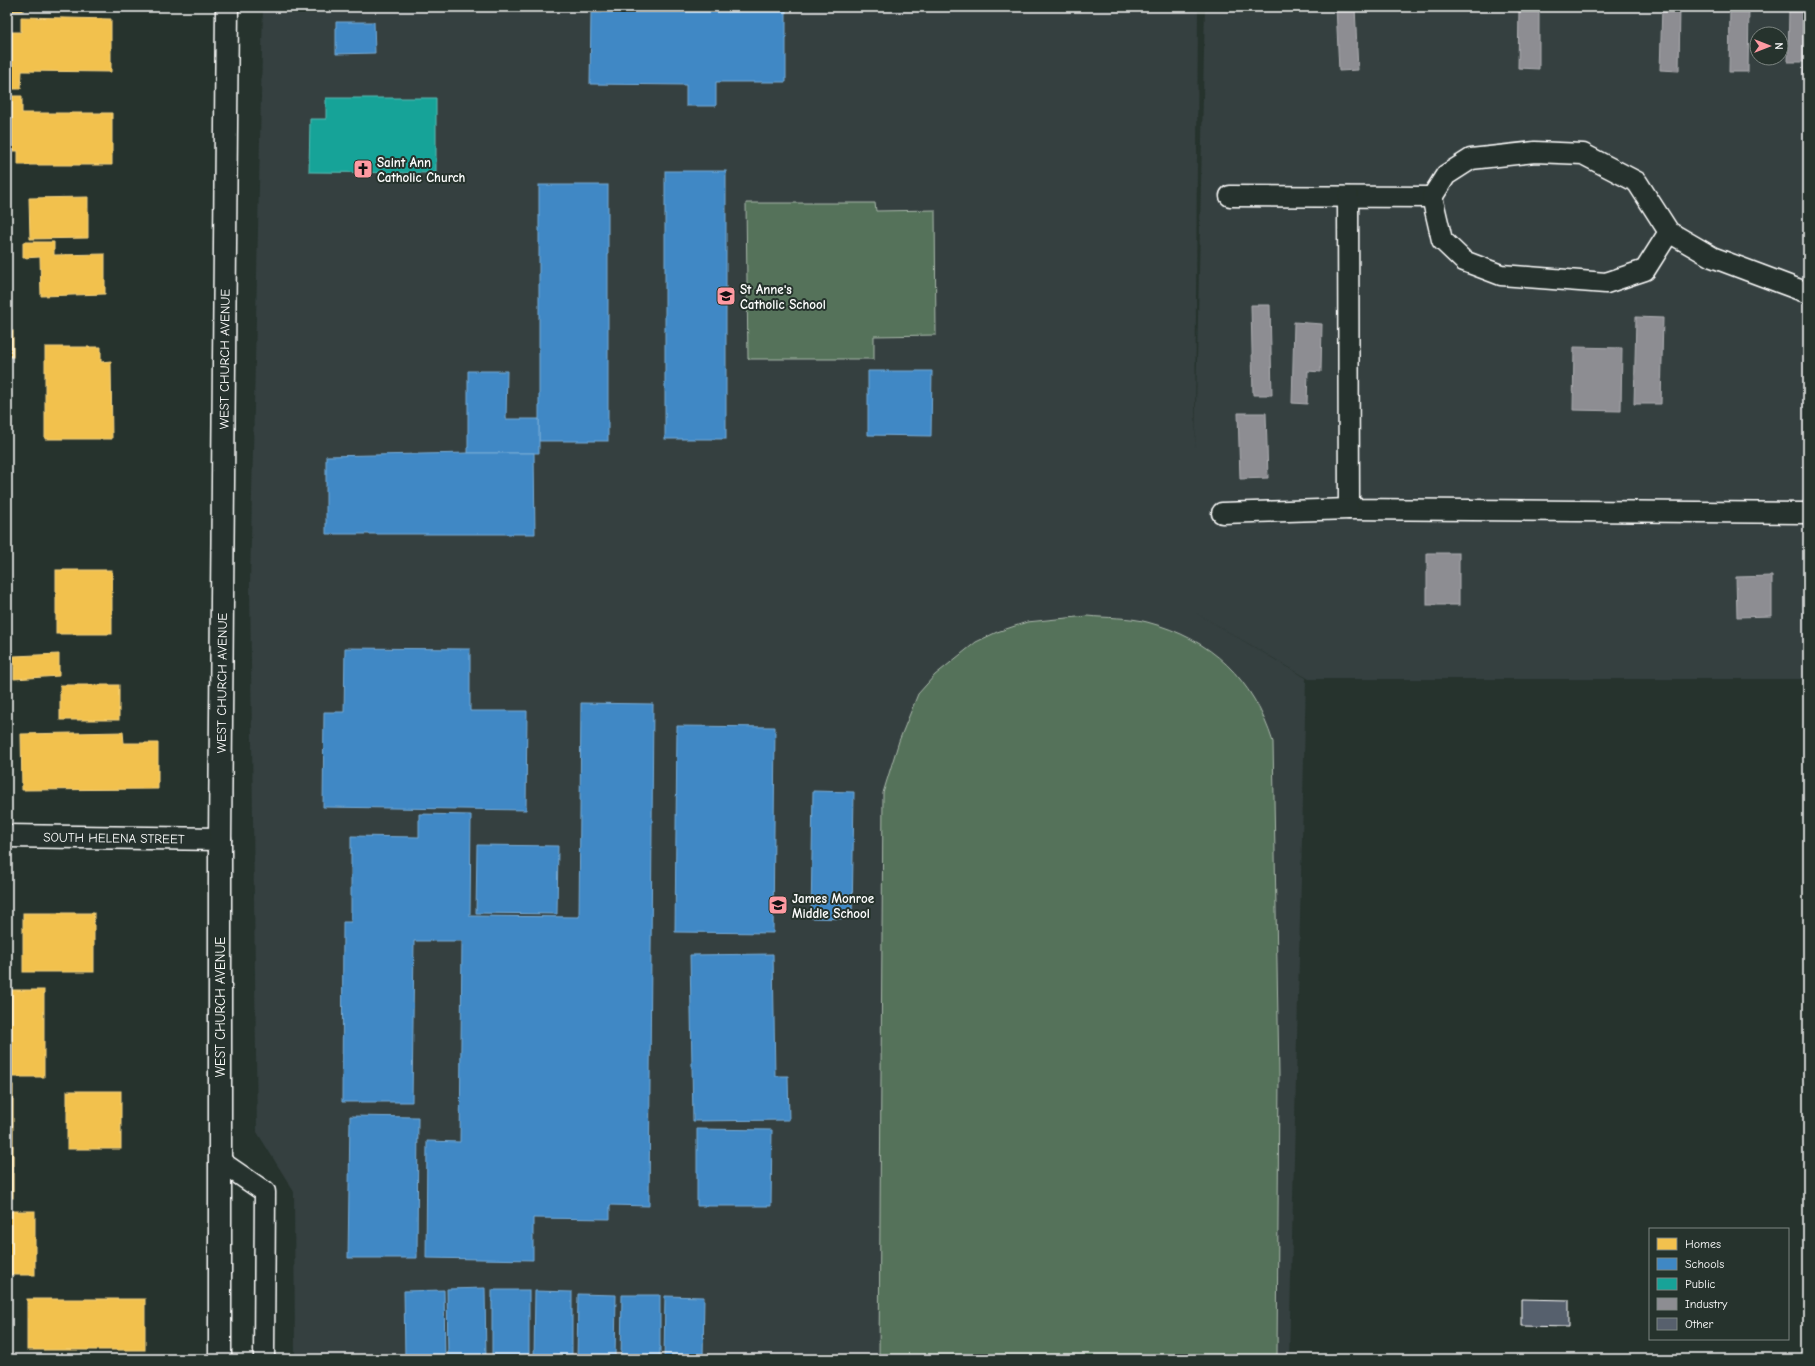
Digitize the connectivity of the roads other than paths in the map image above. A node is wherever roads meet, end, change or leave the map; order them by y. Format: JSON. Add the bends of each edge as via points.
{"nodes":[{"id":1,"x":227,"y":7,"type":"edge"},
{"id":2,"x":1230,"y":196,"type":"dead end"},
{"id":3,"x":1348,"y":197,"type":"junction"},
{"id":4,"x":1432,"y":197,"type":"junction"},
{"id":5,"x":1669,"y":232,"type":"junction"},
{"id":6,"x":1808,"y":292,"type":"edge"},
{"id":7,"x":1349,"y":509,"type":"junction"},
{"id":8,"x":1222,"y":513,"type":"dead end"},
{"id":9,"x":1808,"y":513,"type":"edge"},
{"id":10,"x":7,"y":836,"type":"edge"},
{"id":11,"x":220,"y":838,"type":"junction"},
{"id":12,"x":220,"y":1161,"type":"junction"},
{"id":13,"x":220,"y":1359,"type":"edge"},
{"id":14,"x":264,"y":1359,"type":"edge"}],
"edges":[{"from":1,"to":11,"type":"street","name":"WEST CHURCH AVENUE"},
{"from":2,"to":3,"type":"lane"},
{"from":3,"to":4,"type":"lane"},
{"from":3,"to":7,"type":"lane"},
{"from":4,"to":5,"type":"lane","via":[[1446,176],[1471,159],[1535,152],[1583,154],[1637,182]]},
{"from":4,"to":5,"type":"lane","via":[[1442,240],[1464,261],[1501,275],[1606,283],[1644,270]]},
{"from":5,"to":6,"type":"lane","via":[[1712,257]]},
{"from":7,"to":8,"type":"lane"},
{"from":7,"to":9,"type":"lane"},
{"from":10,"to":11,"type":"street","name":"SOUTH HELENA STREET"},
{"from":11,"to":12,"type":"street","name":"WEST CHURCH AVENUE"},
{"from":12,"to":13,"type":"street","name":"WEST CHURCH AVENUE"},
{"from":12,"to":14,"type":"lane","via":[[265,1192]]}]}
